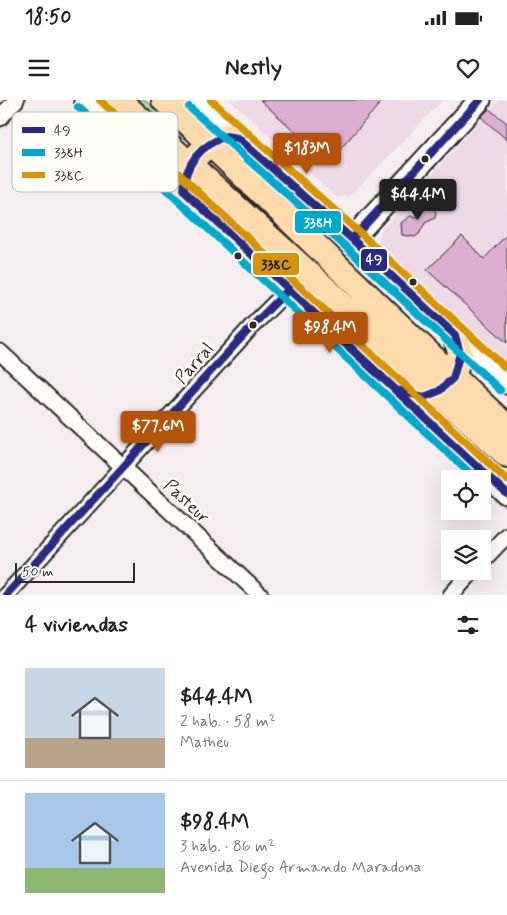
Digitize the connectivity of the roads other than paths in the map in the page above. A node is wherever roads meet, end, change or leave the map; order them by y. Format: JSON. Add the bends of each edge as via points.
{"nodes":[{"id":1,"x":16,"y":100,"type":"edge"},
{"id":2,"x":85,"y":100,"type":"edge"},
{"id":3,"x":119,"y":100,"type":"edge"},
{"id":4,"x":164,"y":100,"type":"edge"},
{"id":5,"x":196,"y":100,"type":"edge"},
{"id":6,"x":480,"y":100,"type":"edge"},
{"id":7,"x":98,"y":112,"type":"edge"},
{"id":8,"x":132,"y":112,"type":"edge"},
{"id":9,"x":177,"y":112,"type":"edge"},
{"id":10,"x":178,"y":113,"type":"edge"},
{"id":11,"x":0,"y":118,"type":"edge"},
{"id":12,"x":238,"y":138,"type":"junction"},
{"id":13,"x":210,"y":142,"type":"junction"},
{"id":14,"x":178,"y":154,"type":"edge"},
{"id":15,"x":189,"y":164,"type":"junction"},
{"id":16,"x":178,"y":185,"type":"edge"},
{"id":17,"x":184,"y":191,"type":"junction"},
{"id":18,"x":352,"y":239,"type":"junction"},
{"id":19,"x":288,"y":290,"type":"junction"},
{"id":20,"x":455,"y":335,"type":"junction"},
{"id":21,"x":0,"y":352,"type":"edge"},
{"id":22,"x":507,"y":383,"type":"edge"},
{"id":23,"x":446,"y":385,"type":"junction"},
{"id":24,"x":396,"y":390,"type":"junction"},
{"id":25,"x":507,"y":428,"type":"edge"},
{"id":26,"x":507,"y":455,"type":"edge"},
{"id":27,"x":125,"y":468,"type":"junction"},
{"id":28,"x":507,"y":494,"type":"edge"},
{"id":29,"x":507,"y":536,"type":"edge"},
{"id":30,"x":491,"y":552,"type":"edge"},
{"id":31,"x":465,"y":580,"type":"edge"},
{"id":32,"x":6,"y":595,"type":"edge"},
{"id":33,"x":260,"y":595,"type":"edge"},
{"id":34,"x":452,"y":595,"type":"edge"}],
"edges":[{"from":1,"to":11,"type":"street"},
{"from":2,"to":7,"type":"street"},
{"from":3,"to":8,"type":"main road"},
{"from":4,"to":9,"type":"main road"},
{"from":5,"to":12,"type":"street"},
{"from":6,"to":18,"type":"street"},
{"from":10,"to":13,"type":"main road"},
{"from":12,"to":13,"type":"main road","via":[[226,136]]},
{"from":12,"to":18,"type":"street"},
{"from":13,"to":15,"type":"main road"},
{"from":13,"to":23,"type":"main road"},
{"from":14,"to":15,"type":"main road"},
{"from":15,"to":17,"type":"main road","via":[[184,177]]},
{"from":15,"to":23,"type":"main road"},
{"from":16,"to":17,"type":"street"},
{"from":17,"to":19,"type":"street"},
{"from":18,"to":20,"type":"street"},
{"from":19,"to":24,"type":"street"},
{"from":19,"to":27,"type":"street","name":"Parral"},
{"from":20,"to":22,"type":"street"},
{"from":20,"to":23,"type":"main road","via":[[460,353]]},
{"from":21,"to":27,"type":"street","name":"Pasteur"},
{"from":23,"to":24,"type":"main road","via":[[424,398]]},
{"from":23,"to":25,"type":"main road"},
{"from":23,"to":26,"type":"main road"},
{"from":24,"to":28,"type":"street"},
{"from":27,"to":32,"type":"street","name":"Parral"},
{"from":27,"to":33,"type":"street","name":"Pasteur"},
{"from":29,"to":30,"type":"street"},
{"from":31,"to":34,"type":"street"}]}
